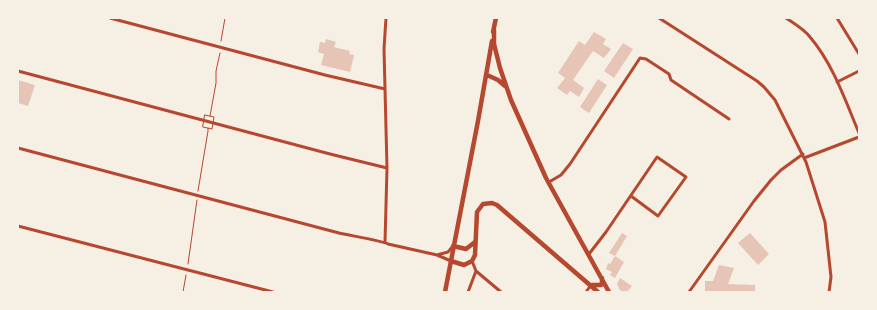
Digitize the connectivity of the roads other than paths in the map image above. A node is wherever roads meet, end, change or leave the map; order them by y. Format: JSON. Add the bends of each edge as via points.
{"nodes":[{"id":1,"x":110,"y":18,"type":"edge"},
{"id":2,"x":386,"y":18,"type":"edge"},
{"id":3,"x":496,"y":18,"type":"edge"},
{"id":4,"x":659,"y":18,"type":"edge"},
{"id":5,"x":786,"y":18,"type":"edge"},
{"id":6,"x":837,"y":18,"type":"edge"},
{"id":7,"x":494,"y":30,"type":"junction"},
{"id":8,"x":859,"y":54,"type":"edge"},
{"id":9,"x":18,"y":71,"type":"edge"},
{"id":10,"x":859,"y":71,"type":"edge"},
{"id":11,"x":487,"y":75,"type":"junction"},
{"id":12,"x":837,"y":82,"type":"junction"},
{"id":13,"x":505,"y":86,"type":"junction"},
{"id":14,"x":385,"y":90,"type":"junction"},
{"id":15,"x":729,"y":119,"type":"dead end"},
{"id":16,"x":859,"y":132,"type":"edge"},
{"id":17,"x":859,"y":137,"type":"edge"},
{"id":18,"x":18,"y":148,"type":"edge"},
{"id":19,"x":802,"y":154,"type":"junction"},
{"id":20,"x":804,"y":158,"type":"junction"},
{"id":21,"x":387,"y":168,"type":"junction"},
{"id":22,"x":549,"y":182,"type":"junction"},
{"id":23,"x":630,"y":196,"type":"junction"},
{"id":24,"x":18,"y":226,"type":"edge"},
{"id":25,"x":385,"y":242,"type":"junction"},
{"id":26,"x":475,"y":242,"type":"junction"},
{"id":27,"x":453,"y":246,"type":"junction"},
{"id":28,"x":589,"y":254,"type":"junction"},
{"id":29,"x":437,"y":255,"type":"junction"},
{"id":30,"x":451,"y":261,"type":"junction"},
{"id":31,"x":472,"y":261,"type":"junction"},
{"id":32,"x":476,"y":271,"type":"junction"},
{"id":33,"x":602,"y":278,"type":"junction"},
{"id":34,"x":591,"y":285,"type":"junction"},
{"id":35,"x":273,"y":292,"type":"edge"},
{"id":36,"x":445,"y":292,"type":"edge"},
{"id":37,"x":468,"y":292,"type":"edge"},
{"id":38,"x":501,"y":292,"type":"edge"},
{"id":39,"x":586,"y":292,"type":"edge"},
{"id":40,"x":598,"y":292,"type":"edge"},
{"id":41,"x":609,"y":292,"type":"edge"},
{"id":42,"x":689,"y":292,"type":"edge"},
{"id":43,"x":829,"y":292,"type":"edge"}],
"edges":[{"from":1,"to":14,"type":"street"},
{"from":2,"to":14,"type":"street"},
{"from":3,"to":7,"type":"main road"},
{"from":4,"to":19,"type":"street","via":[[764,87],[779,107]]},
{"from":5,"to":12,"type":"street","via":[[810,37]]},
{"from":6,"to":8,"type":"street"},
{"from":7,"to":11,"type":"main road"},
{"from":7,"to":13,"type":"main road","via":[[494,44]]},
{"from":9,"to":21,"type":"street"},
{"from":10,"to":12,"type":"street"},
{"from":11,"to":13,"type":"main road"},
{"from":11,"to":27,"type":"main road"},
{"from":12,"to":16,"type":"street"},
{"from":13,"to":22,"type":"main road"},
{"from":14,"to":21,"type":"street"},
{"from":15,"to":22,"type":"street","via":[[671,80],[669,74],[646,59],[640,58],[570,164],[561,175]]},
{"from":17,"to":20,"type":"street"},
{"from":18,"to":25,"type":"street","via":[[324,229]]},
{"from":19,"to":20,"type":"street"},
{"from":19,"to":42,"type":"street","via":[[781,170],[767,186]]},
{"from":20,"to":43,"type":"street","via":[[825,222],[831,277]]},
{"from":21,"to":25,"type":"street"},
{"from":22,"to":28,"type":"main road"},
{"from":23,"to":23,"type":"street","via":[[657,157],[686,177],[658,216]]},
{"from":23,"to":28,"type":"street"},
{"from":24,"to":35,"type":"street"},
{"from":25,"to":29,"type":"street"},
{"from":26,"to":27,"type":"main road","via":[[466,249]]},
{"from":26,"to":31,"type":"main road"},
{"from":26,"to":34,"type":"main road","via":[[477,212],[482,204],[492,203]]},
{"from":27,"to":29,"type":"street","via":[[448,252]]},
{"from":27,"to":30,"type":"main road"},
{"from":28,"to":33,"type":"main road"},
{"from":29,"to":30,"type":"street"},
{"from":30,"to":31,"type":"main road","via":[[464,265]]},
{"from":30,"to":36,"type":"main road"},
{"from":31,"to":32,"type":"street"},
{"from":32,"to":37,"type":"street"},
{"from":32,"to":38,"type":"street"},
{"from":33,"to":34,"type":"main road","via":[[600,285]]},
{"from":33,"to":41,"type":"main road"},
{"from":34,"to":39,"type":"street"},
{"from":34,"to":40,"type":"main road"}]}
